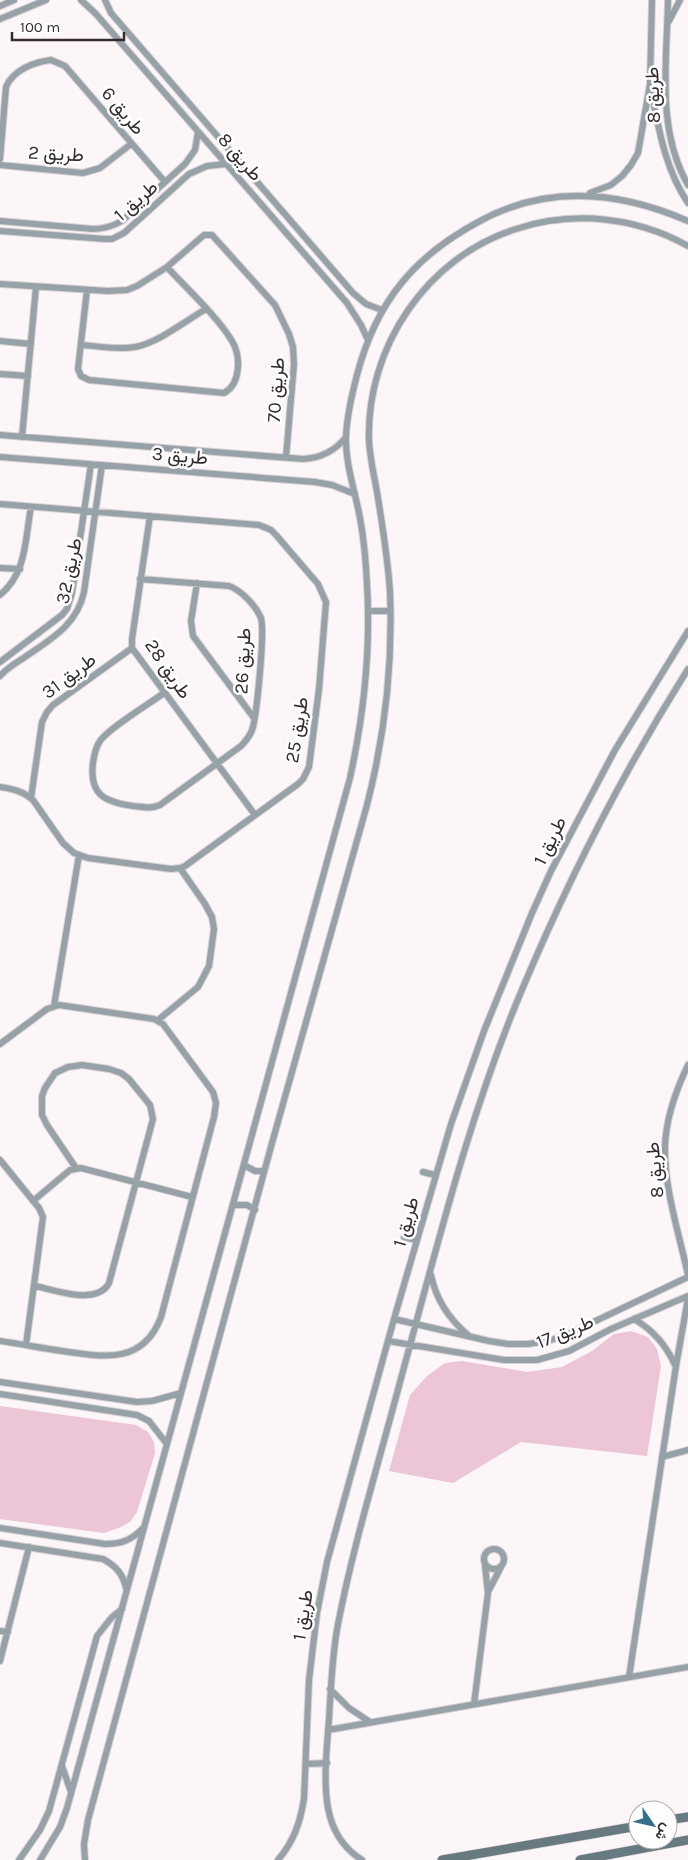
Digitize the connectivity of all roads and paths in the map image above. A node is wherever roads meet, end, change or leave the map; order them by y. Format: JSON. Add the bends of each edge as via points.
{"nodes":[{"id":1,"x":14,"y":0,"type":"edge"},
{"id":2,"x":46,"y":0,"type":"edge"},
{"id":3,"x":80,"y":0,"type":"edge"},
{"id":4,"x":106,"y":0,"type":"edge"},
{"id":5,"x":652,"y":0,"type":"edge"},
{"id":6,"x":668,"y":0,"type":"edge"},
{"id":7,"x":680,"y":0,"type":"edge"},
{"id":8,"x":0,"y":6,"type":"edge"},
{"id":9,"x":0,"y":19,"type":"edge"},
{"id":10,"x":668,"y":25,"type":"junction"},
{"id":11,"x":650,"y":84,"type":"junction"},
{"id":12,"x":198,"y":132,"type":"junction"},
{"id":13,"x":131,"y":144,"type":"junction"},
{"id":14,"x":0,"y":159,"type":"edge"},
{"id":15,"x":226,"y":164,"type":"junction"},
{"id":16,"x":0,"y":165,"type":"edge"},
{"id":17,"x":165,"y":182,"type":"junction"},
{"id":18,"x":688,"y":185,"type":"edge"},
{"id":19,"x":584,"y":195,"type":"junction"},
{"id":20,"x":688,"y":203,"type":"edge"},
{"id":21,"x":0,"y":221,"type":"edge"},
{"id":22,"x":688,"y":221,"type":"edge"},
{"id":23,"x":0,"y":231,"type":"edge"},
{"id":24,"x":688,"y":246,"type":"edge"},
{"id":25,"x":167,"y":267,"type":"junction"},
{"id":26,"x":0,"y":284,"type":"edge"},
{"id":27,"x":36,"y":287,"type":"junction"},
{"id":28,"x":87,"y":290,"type":"junction"},
{"id":29,"x":206,"y":309,"type":"junction"},
{"id":30,"x":382,"y":310,"type":"junction"},
{"id":31,"x":368,"y":340,"type":"junction"},
{"id":32,"x":0,"y":341,"type":"edge"},
{"id":33,"x":31,"y":344,"type":"junction"},
{"id":34,"x":81,"y":344,"type":"junction"},
{"id":35,"x":0,"y":374,"type":"edge"},
{"id":36,"x":28,"y":376,"type":"junction"},
{"id":37,"x":0,"y":435,"type":"edge"},
{"id":38,"x":22,"y":437,"type":"junction"},
{"id":39,"x":346,"y":437,"type":"junction"},
{"id":40,"x":0,"y":457,"type":"edge"},
{"id":41,"x":286,"y":457,"type":"junction"},
{"id":42,"x":91,"y":464,"type":"junction"},
{"id":43,"x":102,"y":465,"type":"junction"},
{"id":44,"x":355,"y":494,"type":"junction"},
{"id":45,"x":0,"y":504,"type":"edge"},
{"id":46,"x":31,"y":507,"type":"junction"},
{"id":47,"x":84,"y":512,"type":"junction"},
{"id":48,"x":95,"y":512,"type":"junction"},
{"id":49,"x":150,"y":516,"type":"junction"},
{"id":50,"x":0,"y":568,"type":"edge"},
{"id":51,"x":20,"y":569,"type":"junction"},
{"id":52,"x":140,"y":579,"type":"junction"},
{"id":53,"x":196,"y":583,"type":"junction"},
{"id":54,"x":0,"y":595,"type":"edge"},
{"id":55,"x":368,"y":611,"type":"junction"},
{"id":56,"x":390,"y":612,"type":"junction"},
{"id":57,"x":688,"y":631,"type":"edge"},
{"id":58,"x":132,"y":648,"type":"junction"},
{"id":59,"x":0,"y":662,"type":"edge"},
{"id":60,"x":0,"y":666,"type":"edge"},
{"id":61,"x":9,"y":667,"type":"junction"},
{"id":62,"x":688,"y":669,"type":"edge"},
{"id":63,"x":0,"y":676,"type":"edge"},
{"id":64,"x":164,"y":693,"type":"junction"},
{"id":65,"x":254,"y":718,"type":"junction"},
{"id":66,"x":217,"y":764,"type":"junction"},
{"id":67,"x":0,"y":787,"type":"edge"},
{"id":68,"x":31,"y":798,"type":"junction"},
{"id":69,"x":255,"y":815,"type":"junction"},
{"id":70,"x":79,"y":855,"type":"junction"},
{"id":71,"x":180,"y":868,"type":"junction"},
{"id":72,"x":54,"y":1006,"type":"junction"},
{"id":73,"x":158,"y":1020,"type":"junction"},
{"id":74,"x":0,"y":1044,"type":"edge"},
{"id":75,"x":688,"y":1065,"type":"edge"},
{"id":76,"x":0,"y":1160,"type":"edge"},
{"id":77,"x":244,"y":1165,"type":"junction"},
{"id":78,"x":76,"y":1168,"type":"junction"},
{"id":79,"x":264,"y":1170,"type":"junction"},
{"id":80,"x":423,"y":1172,"type":"dead end"},
{"id":81,"x":435,"y":1175,"type":"junction"},
{"id":82,"x":136,"y":1182,"type":"junction"},
{"id":83,"x":192,"y":1197,"type":"junction"},
{"id":84,"x":33,"y":1201,"type":"junction"},
{"id":85,"x":233,"y":1205,"type":"junction"},
{"id":86,"x":255,"y":1210,"type":"junction"},
{"id":87,"x":404,"y":1237,"type":"dead end"},
{"id":88,"x":416,"y":1240,"type":"junction"},
{"id":89,"x":430,"y":1272,"type":"junction"},
{"id":90,"x":688,"y":1276,"type":"edge"},
{"id":91,"x":35,"y":1286,"type":"junction"},
{"id":92,"x":688,"y":1297,"type":"edge"},
{"id":93,"x":394,"y":1319,"type":"junction"},
{"id":94,"x":634,"y":1319,"type":"junction"},
{"id":95,"x":416,"y":1324,"type":"junction"},
{"id":96,"x":469,"y":1336,"type":"junction"},
{"id":97,"x":0,"y":1341,"type":"edge"},
{"id":98,"x":388,"y":1341,"type":"junction"},
{"id":99,"x":411,"y":1344,"type":"junction"},
{"id":100,"x":26,"y":1345,"type":"junction"},
{"id":101,"x":676,"y":1366,"type":"junction"},
{"id":102,"x":0,"y":1382,"type":"edge"},
{"id":103,"x":181,"y":1393,"type":"junction"},
{"id":104,"x":0,"y":1394,"type":"edge"},
{"id":105,"x":167,"y":1444,"type":"junction"},
{"id":106,"x":688,"y":1450,"type":"edge"},
{"id":107,"x":662,"y":1456,"type":"junction"},
{"id":108,"x":0,"y":1528,"type":"edge"},
{"id":109,"x":144,"y":1528,"type":"junction"},
{"id":110,"x":0,"y":1543,"type":"edge"},
{"id":111,"x":29,"y":1547,"type":"junction"},
{"id":112,"x":486,"y":1566,"type":"junction"},
{"id":113,"x":501,"y":1567,"type":"junction"},
{"id":114,"x":127,"y":1591,"type":"junction"},
{"id":115,"x":488,"y":1593,"type":"junction"},
{"id":116,"x":122,"y":1609,"type":"junction"},
{"id":117,"x":0,"y":1631,"type":"edge"},
{"id":118,"x":8,"y":1632,"type":"junction"},
{"id":119,"x":0,"y":1661,"type":"edge"},
{"id":120,"x":688,"y":1667,"type":"edge"},
{"id":121,"x":629,"y":1677,"type":"junction"},
{"id":122,"x":330,"y":1689,"type":"junction"},
{"id":123,"x":474,"y":1704,"type":"junction"},
{"id":124,"x":370,"y":1722,"type":"junction"},
{"id":125,"x":328,"y":1730,"type":"junction"},
{"id":126,"x":327,"y":1763,"type":"junction"},
{"id":127,"x":306,"y":1764,"type":"junction"},
{"id":128,"x":62,"y":1766,"type":"junction"},
{"id":129,"x":72,"y":1792,"type":"junction"},
{"id":130,"x":628,"y":1828,"type":"edge"},
{"id":131,"x":686,"y":1842,"type":"edge"},
{"id":132,"x":619,"y":1857,"type":"edge"},
{"id":133,"x":19,"y":1860,"type":"edge"},
{"id":134,"x":40,"y":1860,"type":"edge"},
{"id":135,"x":85,"y":1860,"type":"edge"},
{"id":136,"x":278,"y":1860,"type":"edge"},
{"id":137,"x":362,"y":1860,"type":"edge"},
{"id":138,"x":442,"y":1860,"type":"edge"},
{"id":139,"x":580,"y":1860,"type":"edge"}],
"edges":[{"from":1,"to":8,"type":"street"},
{"from":2,"to":9,"type":"street"},
{"from":3,"to":12,"type":"street","name":"طريق 8","via":[[96,14]]},
{"from":4,"to":30,"type":"street","name":"طريق 8","via":[[111,13],[359,299]]},
{"from":5,"to":11,"type":"street"},
{"from":6,"to":10,"type":"street","name":"طريق 8"},
{"from":7,"to":10,"type":"street"},
{"from":10,"to":18,"type":"street","name":"طريق 8","via":[[668,125],[676,159]]},
{"from":11,"to":19,"type":"street","via":[[641,142],[631,165],[611,185]]},
{"from":11,"to":20,"type":"street","via":[[661,144],[669,169]]},
{"from":12,"to":15,"type":"street","name":"طريق 8"},
{"from":12,"to":17,"type":"street","name":"طريق 1","via":[[191,158]]},
{"from":13,"to":14,"type":"street","name":"طريق 6","via":[[65,66],[56,61],[46,61],[18,71],[8,81]]},
{"from":13,"to":16,"type":"street","name":"طريق 2","via":[[98,169],[84,173]]},
{"from":13,"to":17,"type":"street","name":"طريق 6"},
{"from":15,"to":23,"type":"street","name":"طريق 1","via":[[207,166],[190,174],[124,233],[112,239]]},
{"from":15,"to":31,"type":"street","name":"طريق 8","via":[[347,302]]},
{"from":17,"to":21,"type":"street","name":"طريق 1","via":[[122,221],[108,228]]},
{"from":19,"to":22,"type":"street","via":[[638,202]]},
{"from":19,"to":30,"type":"street","via":[[534,200],[466,228],[446,240],[415,267]]},
{"from":24,"to":56,"type":"street","via":[[658,232],[612,220],[557,219],[530,224],[479,244],[456,259],[418,295],[382,358],[369,423],[371,458],[385,542]]},
{"from":25,"to":28,"type":"street","via":[[127,290]]},
{"from":25,"to":29,"type":"street"},
{"from":25,"to":41,"type":"street","name":"طريق 70","via":[[204,235],[212,235],[275,305],[293,347]]},
{"from":26,"to":27,"type":"street"},
{"from":27,"to":28,"type":"street"},
{"from":27,"to":33,"type":"street"},
{"from":28,"to":34,"type":"street"},
{"from":29,"to":34,"type":"street","via":[[142,345],[126,348]]},
{"from":29,"to":34,"type":"street","via":[[230,338],[236,354],[237,380],[224,393],[89,380],[78,370]]},
{"from":30,"to":31,"type":"street"},
{"from":31,"to":39,"type":"street","via":[[353,387]]},
{"from":32,"to":33,"type":"street"},
{"from":33,"to":36,"type":"street"},
{"from":35,"to":36,"type":"street"},
{"from":36,"to":38,"type":"street"},
{"from":37,"to":38,"type":"street","name":"طريق 3"},
{"from":38,"to":41,"type":"street","name":"طريق 3"},
{"from":39,"to":41,"type":"street","name":"طريق 3","via":[[335,449],[320,456],[304,459]]},
{"from":39,"to":44,"type":"street"},
{"from":40,"to":42,"type":"street","name":"طريق 3"},
{"from":42,"to":43,"type":"street","name":"طريق 3"},
{"from":42,"to":47,"type":"street","name":"طريق 32"},
{"from":43,"to":44,"type":"street","name":"طريق 3","via":[[316,482]]},
{"from":43,"to":48,"type":"street","name":"طريق 32"},
{"from":44,"to":55,"type":"street","via":[[363,541]]},
{"from":45,"to":46,"type":"street"},
{"from":46,"to":47,"type":"street"},
{"from":46,"to":51,"type":"street"},
{"from":47,"to":48,"type":"street","name":"طريق 25"},
{"from":47,"to":59,"type":"street","name":"طريق 32","via":[[67,609],[56,621]]},
{"from":48,"to":49,"type":"street","name":"طريق 25"},
{"from":48,"to":61,"type":"street","name":"طريق 32","via":[[82,600],[74,617],[62,631]]},
{"from":49,"to":52,"type":"street","name":"طريق 28"},
{"from":49,"to":69,"type":"street","name":"طريق 25","via":[[266,527],[318,584],[324,596],[324,637],[309,767],[298,784]]},
{"from":50,"to":51,"type":"street"},
{"from":51,"to":54,"type":"street"},
{"from":52,"to":53,"type":"street","name":"طريق 26"},
{"from":52,"to":58,"type":"street","name":"طريق 28"},
{"from":53,"to":65,"type":"street","via":[[191,621],[193,636]]},
{"from":53,"to":65,"type":"street","name":"طريق 26","via":[[233,587],[259,614],[262,629]]},
{"from":55,"to":56,"type":"street"},
{"from":55,"to":77,"type":"street","via":[[364,695],[350,778]]},
{"from":56,"to":79,"type":"street","via":[[388,691],[372,786]]},
{"from":57,"to":81,"type":"street","name":"طريق 1","via":[[615,750],[571,830],[544,888],[484,1031]]},
{"from":58,"to":64,"type":"street","name":"طريق 28"},
{"from":58,"to":68,"type":"street","name":"طريق 31","via":[[46,712]]},
{"from":60,"to":61,"type":"street"},
{"from":61,"to":63,"type":"street","name":"طريق 32"},
{"from":62,"to":89,"type":"street","name":"طريق 1","via":[[589,842],[520,994],[470,1135]]},
{"from":64,"to":66,"type":"street","name":"طريق 28"},
{"from":64,"to":66,"type":"street","via":[[109,732],[99,743],[92,771],[98,792],[111,802],[155,807]]},
{"from":65,"to":66,"type":"street","name":"طريق 26","via":[[251,732],[244,742]]},
{"from":66,"to":69,"type":"street","name":"طريق 28"},
{"from":67,"to":68,"type":"street","via":[[21,791]]},
{"from":68,"to":70,"type":"street","via":[[63,843]]},
{"from":69,"to":71,"type":"street","name":"طريق 25"},
{"from":70,"to":71,"type":"street"},
{"from":70,"to":72,"type":"street"},
{"from":71,"to":73,"type":"street","via":[[212,918],[214,928],[209,966],[198,987]]},
{"from":72,"to":73,"type":"street"},
{"from":72,"to":74,"type":"street"},
{"from":73,"to":83,"type":"street","via":[[215,1098],[215,1112]]},
{"from":75,"to":90,"type":"street","name":"طريق 8","via":[[670,1111],[665,1146],[669,1189]]},
{"from":76,"to":84,"type":"street"},
{"from":77,"to":79,"type":"street","via":[[255,1171]]},
{"from":77,"to":85,"type":"street"},
{"from":78,"to":82,"type":"street"},
{"from":78,"to":82,"type":"street","via":[[42,1115],[44,1088],[55,1073],[68,1067],[82,1065],[109,1069],[129,1079],[152,1112],[152,1124]]},
{"from":78,"to":84,"type":"street"},
{"from":79,"to":86,"type":"street"},
{"from":80,"to":81,"type":"street"},
{"from":81,"to":88,"type":"street","name":"طريق 1"},
{"from":82,"to":83,"type":"street"},
{"from":82,"to":91,"type":"street","via":[[107,1287],[88,1296]]},
{"from":83,"to":100,"type":"street","via":[[161,1317],[149,1338],[130,1352],[108,1357]]},
{"from":84,"to":91,"type":"street","via":[[42,1212],[44,1222]]},
{"from":85,"to":86,"type":"street","via":[[247,1205]]},
{"from":85,"to":103,"type":"street"},
{"from":86,"to":135,"type":"street","via":[[88,1820]]},
{"from":87,"to":88,"type":"street"},
{"from":88,"to":93,"type":"street","name":"طريق 1"},
{"from":89,"to":95,"type":"street","name":"طريق 1"},
{"from":89,"to":96,"type":"street","via":[[439,1301]]},
{"from":90,"to":96,"type":"street","name":"طريق 17","via":[[548,1341],[508,1344]]},
{"from":91,"to":100,"type":"street"},
{"from":92,"to":94,"type":"street","name":"طريق 17"},
{"from":92,"to":101,"type":"street"},
{"from":93,"to":95,"type":"street","name":"طريق 17"},
{"from":93,"to":98,"type":"street","name":"طريق 1"},
{"from":94,"to":99,"type":"street","name":"طريق 17","via":[[569,1351],[537,1360],[504,1360]]},
{"from":94,"to":101,"type":"street","via":[[652,1331]]},
{"from":95,"to":96,"type":"street","name":"طريق 17"},
{"from":95,"to":99,"type":"street","name":"طريق 1"},
{"from":97,"to":100,"type":"street"},
{"from":98,"to":99,"type":"street","name":"طريق 17"},
{"from":98,"to":127,"type":"street","name":"طريق 1","via":[[322,1587],[309,1680]]},
{"from":99,"to":122,"type":"street","name":"طريق 1","via":[[352,1561],[338,1625]]},
{"from":101,"to":107,"type":"street"},
{"from":102,"to":103,"type":"street","via":[[138,1402],[152,1402]]},
{"from":103,"to":105,"type":"street"},
{"from":104,"to":105,"type":"street","via":[[136,1415],[149,1421]]},
{"from":105,"to":109,"type":"street"},
{"from":106,"to":107,"type":"street"},
{"from":107,"to":121,"type":"street"},
{"from":108,"to":109,"type":"street","via":[[114,1544],[131,1539]]},
{"from":109,"to":114,"type":"street"},
{"from":110,"to":111,"type":"street"},
{"from":111,"to":114,"type":"street","via":[[103,1558],[120,1571]]},
{"from":111,"to":118,"type":"street"},
{"from":112,"to":113,"type":"street","via":[[493,1570]]},
{"from":112,"to":113,"type":"street","via":[[483,1560],[486,1553],[497,1549],[504,1558]]},
{"from":112,"to":115,"type":"street"},
{"from":113,"to":115,"type":"street"},
{"from":114,"to":116,"type":"street"},
{"from":115,"to":123,"type":"street"},
{"from":116,"to":128,"type":"street","via":[[104,1626],[92,1648]]},
{"from":116,"to":129,"type":"street"},
{"from":117,"to":118,"type":"street"},
{"from":118,"to":119,"type":"street"},
{"from":120,"to":121,"type":"street"},
{"from":121,"to":123,"type":"street"},
{"from":122,"to":124,"type":"street","via":[[349,1708]]},
{"from":122,"to":125,"type":"street","name":"طريق 1"},
{"from":123,"to":124,"type":"street"},
{"from":124,"to":125,"type":"street"},
{"from":125,"to":126,"type":"street","name":"طريق 1"},
{"from":126,"to":127,"type":"street"},
{"from":126,"to":137,"type":"street","name":"طريق 1","via":[[330,1819],[342,1842]]},
{"from":127,"to":136,"type":"street","name":"طريق 1","via":[[304,1799],[297,1832]]},
{"from":128,"to":129,"type":"street"},
{"from":128,"to":133,"type":"street","via":[[49,1811],[30,1847]]},
{"from":129,"to":134,"type":"street","via":[[60,1826]]},
{"from":130,"to":138,"type":"street"},
{"from":131,"to":132,"type":"street"},
{"from":132,"to":139,"type":"street"}]}
